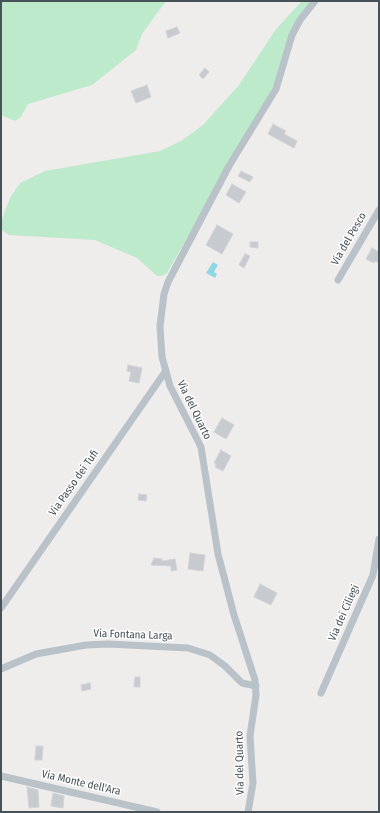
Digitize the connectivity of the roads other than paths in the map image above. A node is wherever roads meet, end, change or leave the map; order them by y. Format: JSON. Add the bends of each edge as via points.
{"nodes":[{"id":1,"x":315,"y":1,"type":"edge"},
{"id":2,"x":379,"y":210,"type":"edge"},
{"id":3,"x":338,"y":280,"type":"dead end"},
{"id":4,"x":166,"y":372,"type":"junction"},
{"id":5,"x":379,"y":539,"type":"edge"},
{"id":6,"x":1,"y":608,"type":"edge"},
{"id":7,"x":1,"y":669,"type":"edge"},
{"id":8,"x":256,"y":686,"type":"junction"},
{"id":9,"x":321,"y":693,"type":"dead end"},
{"id":10,"x":1,"y":776,"type":"edge"},
{"id":11,"x":157,"y":812,"type":"edge"},
{"id":12,"x":248,"y":812,"type":"edge"}],
"edges":[{"from":1,"to":4,"type":"street","name":"Via del Quarto","via":[[292,35],[276,90],[225,172],[166,285],[160,334]]},
{"from":2,"to":3,"type":"street","name":"Via del Pesco"},
{"from":4,"to":6,"type":"street","name":"Via Passo dei Tufi"},
{"from":4,"to":8,"type":"street","name":"Via del Quarto","via":[[174,398],[201,447],[217,548]]},
{"from":5,"to":9,"type":"street","name":"Via dei Ciliegi","via":[[373,575]]},
{"from":7,"to":8,"type":"street","name":"Via Fontana Larga","via":[[36,654],[86,645],[188,648],[210,655],[242,682]]},
{"from":8,"to":12,"type":"street","name":"Via del Quarto","via":[[250,736],[253,790]]},
{"from":10,"to":11,"type":"street","name":"Via Monte dell'Ara"}]}
